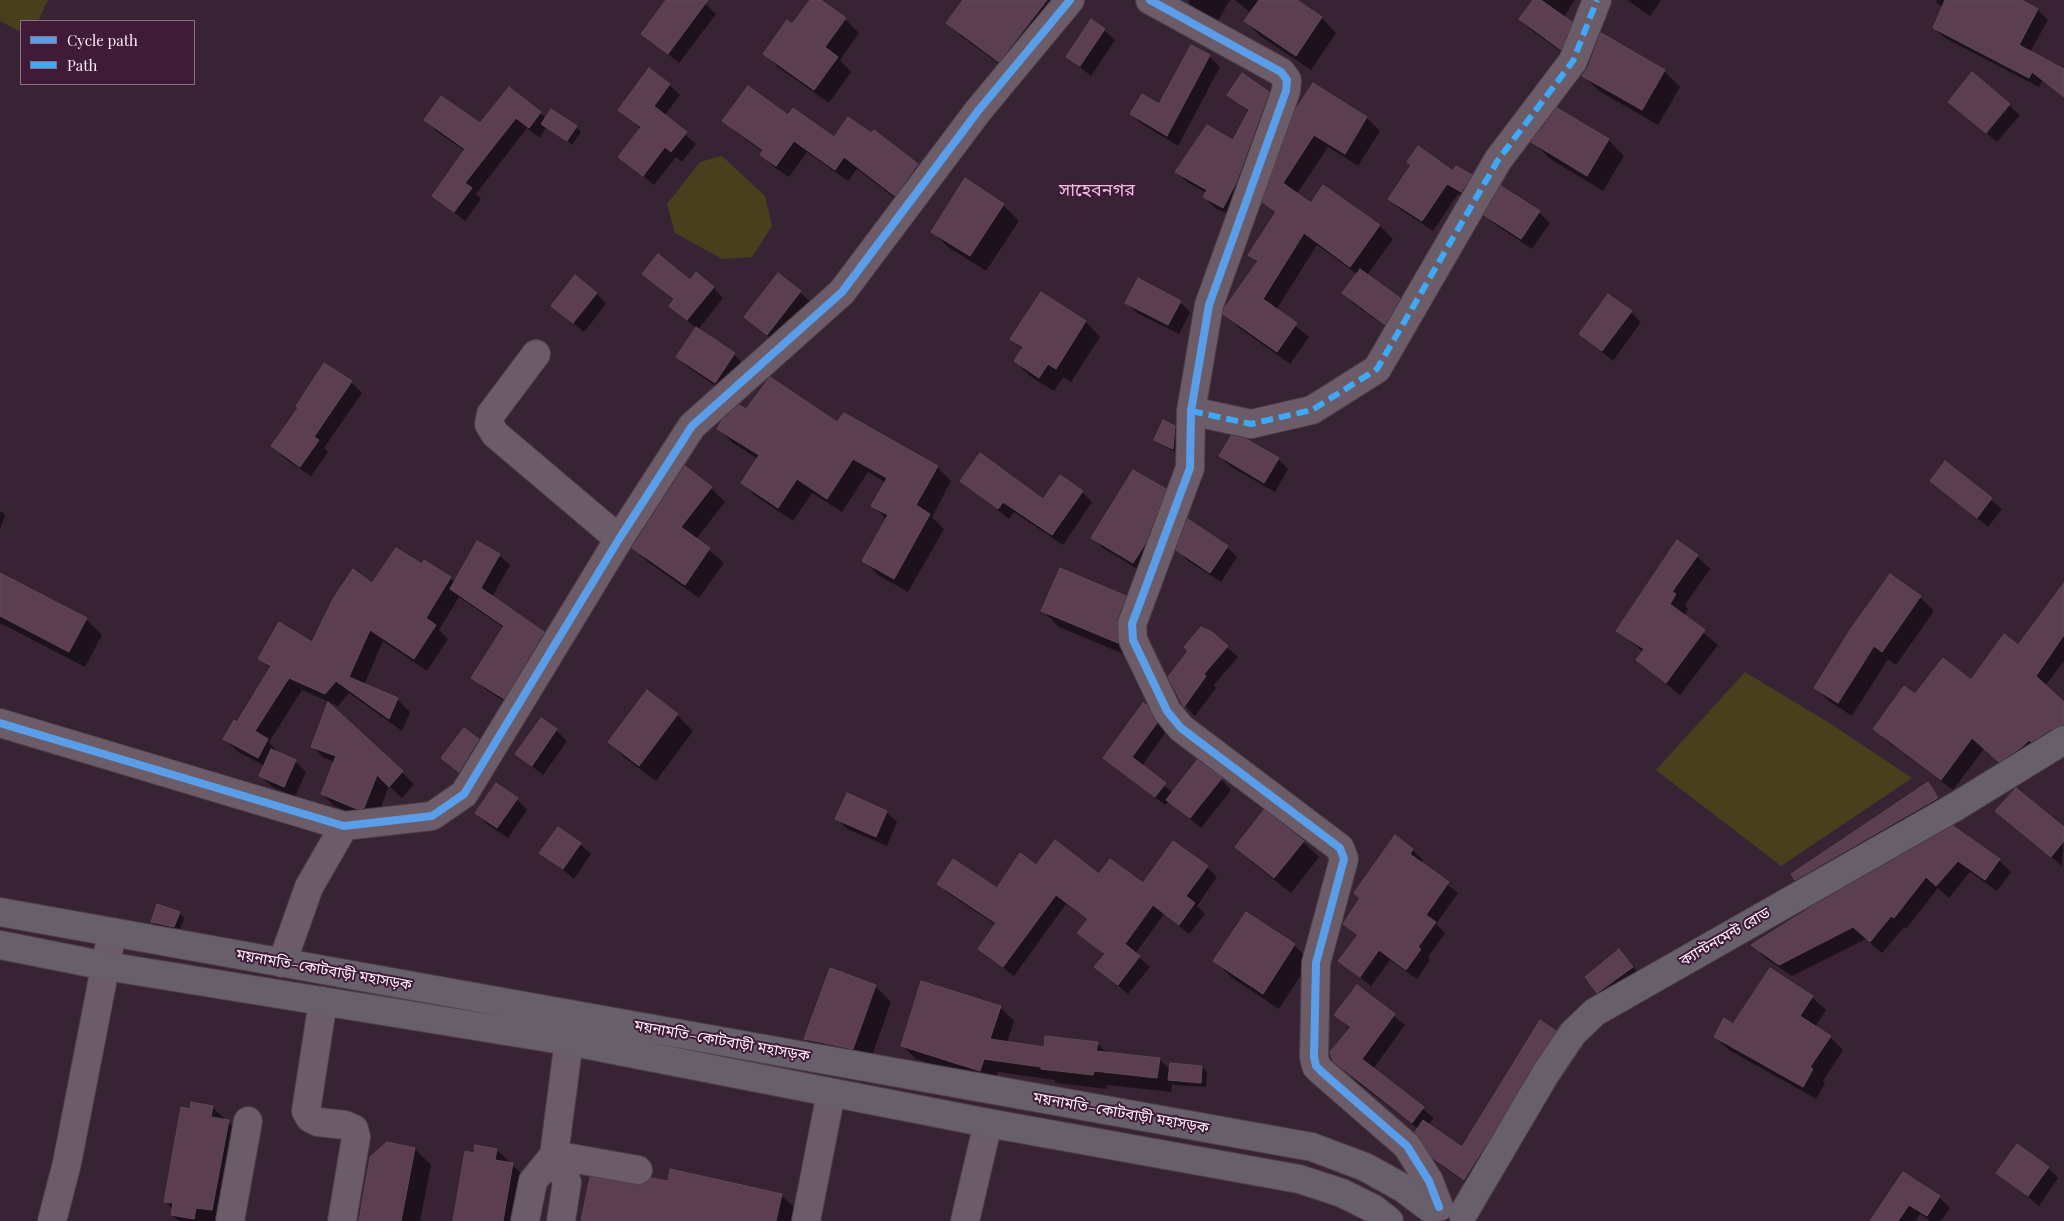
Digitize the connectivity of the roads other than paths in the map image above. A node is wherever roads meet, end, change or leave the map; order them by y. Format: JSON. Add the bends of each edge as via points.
{"nodes":[{"id":1,"x":1070,"y":0,"type":"edge"},
{"id":2,"x":1150,"y":0,"type":"edge"},
{"id":3,"x":1597,"y":0,"type":"edge"},
{"id":4,"x":536,"y":354,"type":"dead end"},
{"id":5,"x":1191,"y":411,"type":"junction"},
{"id":6,"x":619,"y":539,"type":"junction"},
{"id":7,"x":0,"y":723,"type":"edge"},
{"id":8,"x":2064,"y":740,"type":"edge"},
{"id":9,"x":344,"y":826,"type":"junction"},
{"id":10,"x":0,"y":912,"type":"edge"},
{"id":11,"x":112,"y":932,"type":"junction"},
{"id":12,"x":0,"y":946,"type":"edge"},
{"id":13,"x":282,"y":963,"type":"junction"},
{"id":14,"x":106,"y":966,"type":"junction"},
{"id":15,"x":323,"y":1001,"type":"junction"},
{"id":16,"x":573,"y":1014,"type":"junction"},
{"id":17,"x":568,"y":1041,"type":"junction"},
{"id":18,"x":831,"y":1093,"type":"junction"},
{"id":19,"x":248,"y":1121,"type":"dead end"},
{"id":20,"x":988,"y":1123,"type":"junction"},
{"id":21,"x":554,"y":1155,"type":"junction"},
{"id":22,"x":638,"y":1170,"type":"dead end"},
{"id":23,"x":1444,"y":1214,"type":"edge"},
{"id":24,"x":52,"y":1221,"type":"edge"},
{"id":25,"x":230,"y":1221,"type":"edge"},
{"id":26,"x":342,"y":1221,"type":"edge"},
{"id":27,"x":525,"y":1221,"type":"edge"},
{"id":28,"x":561,"y":1221,"type":"edge"},
{"id":29,"x":806,"y":1221,"type":"edge"},
{"id":30,"x":965,"y":1221,"type":"edge"},
{"id":31,"x":1389,"y":1221,"type":"edge"}],
"edges":[{"from":1,"to":6,"type":"street","via":[[978,111],[842,292],[692,426]]},
{"from":2,"to":5,"type":"street","via":[[1281,72],[1288,80],[1209,306]]},
{"from":3,"to":5,"type":"street","via":[[1573,61],[1498,160],[1378,368],[1312,410],[1260,422],[1251,424]]},
{"from":4,"to":6,"type":"street","via":[[492,414],[489,424],[495,434]]},
{"from":5,"to":23,"type":"street","via":[[1190,468],[1132,624],[1133,640],[1167,711],[1181,728],[1340,848],[1344,859],[1316,964],[1316,1066],[1407,1146],[1429,1181]]},
{"from":6,"to":9,"type":"street","via":[[464,794],[432,816]]},
{"from":7,"to":9,"type":"street"},
{"from":8,"to":23,"type":"main road","name":"ক্যান্টনমেন্ট রোড","via":[[1955,807],[1595,1012],[1573,1033]]},
{"from":9,"to":13,"type":"street","via":[[309,887]]},
{"from":10,"to":11,"type":"main road","name":"ময়নামতি–কোটবাড়ী মহাসড়ক"},
{"from":11,"to":13,"type":"main road","name":"ময়নামতি–কোটবাড়ী মহাসড়ক"},
{"from":11,"to":14,"type":"street"},
{"from":12,"to":14,"type":"main road","name":"ময়নামতি–কোটবাড়ী মহাসড়ক"},
{"from":13,"to":16,"type":"main road","name":"ময়নামতি–কোটবাড়ী মহাসড়ক"},
{"from":14,"to":15,"type":"main road","name":"ময়নামতি–কোটবাড়ী মহাসড়ক"},
{"from":14,"to":24,"type":"street","via":[[67,1163]]},
{"from":15,"to":17,"type":"main road","name":"ময়নামতি–কোটবাড়ী মহাসড়ক"},
{"from":15,"to":26,"type":"street","via":[[306,1111],[318,1122],[354,1129],[356,1137]]},
{"from":16,"to":17,"type":"street"},
{"from":16,"to":23,"type":"main road","name":"ময়নামতি–কোটবাড়ী মহাসড়ক","via":[[1312,1147],[1365,1167]]},
{"from":17,"to":18,"type":"main road","name":"ময়নামতি–কোটবাড়ী মহাসড়ক"},
{"from":17,"to":21,"type":"street"},
{"from":18,"to":20,"type":"main road","name":"ময়নামতি–কোটবাড়ী মহাসড়ক"},
{"from":18,"to":29,"type":"street"},
{"from":19,"to":25,"type":"street"},
{"from":20,"to":30,"type":"street"},
{"from":20,"to":31,"type":"main road","name":"ময়নামতি–কোটবাড়ী মহাসড়ক","via":[[1299,1179],[1342,1193],[1374,1209]]},
{"from":21,"to":22,"type":"street"},
{"from":21,"to":27,"type":"street","via":[[533,1181]]},
{"from":21,"to":28,"type":"street","via":[[567,1182]]}]}
